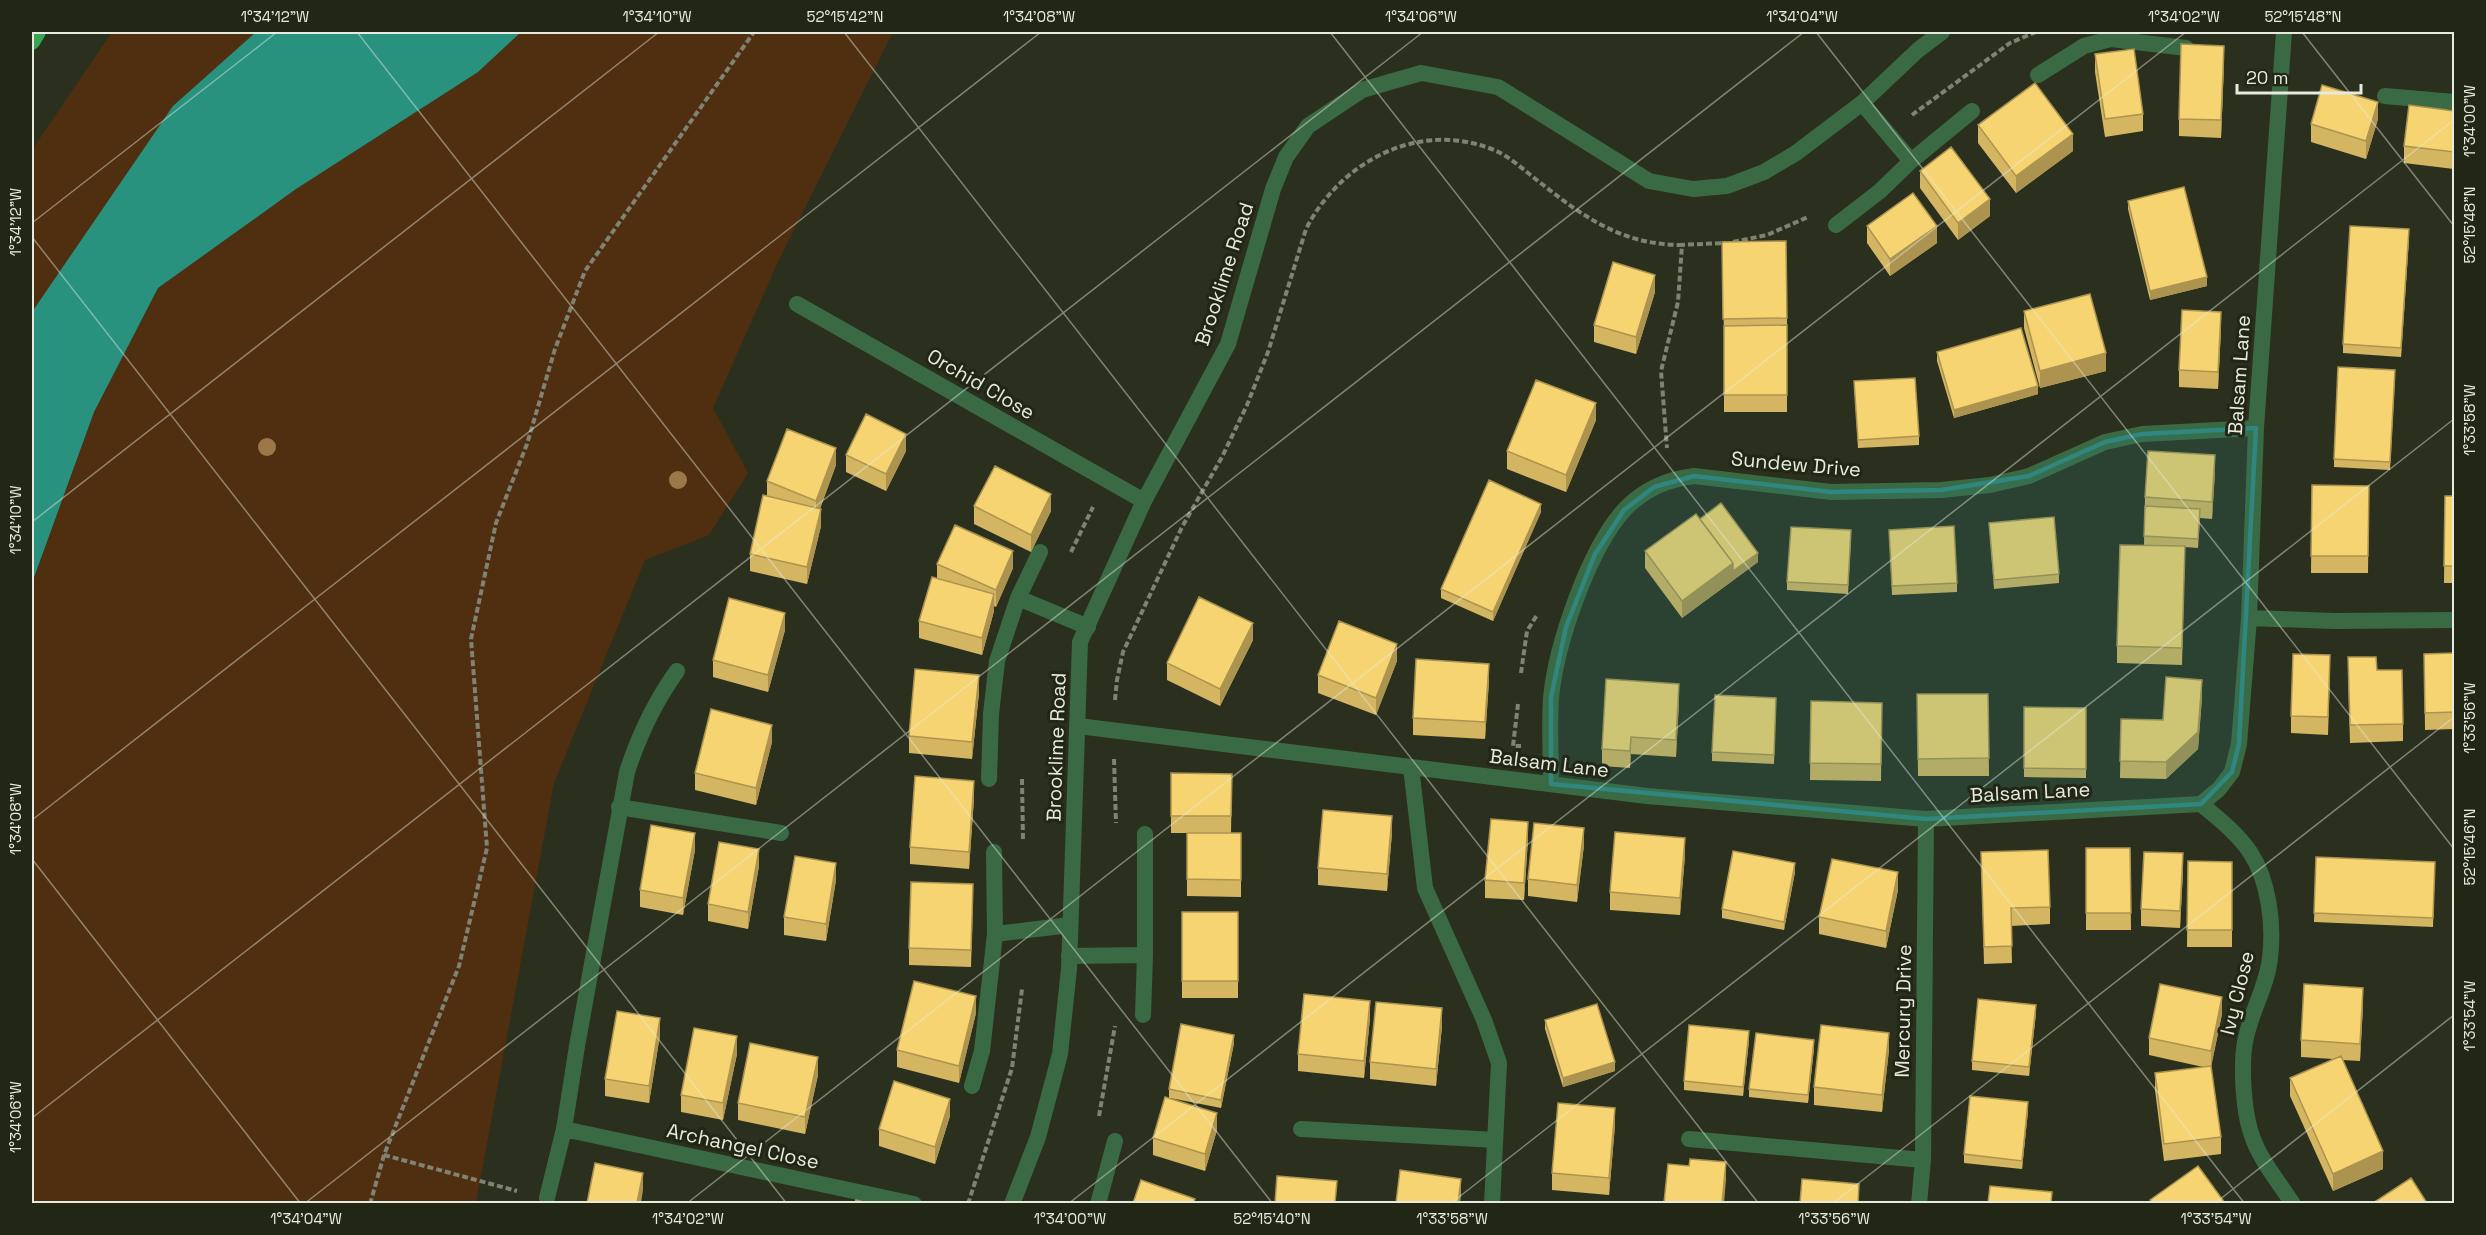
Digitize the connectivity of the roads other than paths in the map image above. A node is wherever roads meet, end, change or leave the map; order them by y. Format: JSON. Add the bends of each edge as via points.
{"nodes":[{"id":1,"x":38,"y":32,"type":"edge"},
{"id":2,"x":1942,"y":32,"type":"edge"},
{"id":3,"x":2284,"y":32,"type":"edge"},
{"id":4,"x":2110,"y":35,"type":"edge"},
{"id":5,"x":32,"y":42,"type":"edge"},
{"id":6,"x":2186,"y":48,"type":"edge"},
{"id":7,"x":2038,"y":75,"type":"dead end"},
{"id":8,"x":2385,"y":96,"type":"dead end"},
{"id":9,"x":2454,"y":102,"type":"edge"},
{"id":10,"x":1862,"y":104,"type":"junction"},
{"id":11,"x":1972,"y":111,"type":"dead end"},
{"id":12,"x":1911,"y":162,"type":"junction"},
{"id":13,"x":1836,"y":225,"type":"dead end"},
{"id":14,"x":797,"y":304,"type":"dead end"},
{"id":15,"x":2256,"y":428,"type":"junction"},
{"id":16,"x":1144,"y":501,"type":"junction"},
{"id":17,"x":1040,"y":552,"type":"dead end"},
{"id":18,"x":1018,"y":598,"type":"junction"},
{"id":19,"x":2249,"y":618,"type":"junction"},
{"id":20,"x":2454,"y":620,"type":"edge"},
{"id":21,"x":1088,"y":627,"type":"junction"},
{"id":22,"x":677,"y":671,"type":"dead end"},
{"id":23,"x":1078,"y":726,"type":"junction"},
{"id":24,"x":1411,"y":767,"type":"junction"},
{"id":25,"x":989,"y":779,"type":"dead end"},
{"id":26,"x":1551,"y":784,"type":"junction"},
{"id":27,"x":2201,"y":804,"type":"junction"},
{"id":28,"x":620,"y":807,"type":"junction"},
{"id":29,"x":1926,"y":819,"type":"junction"},
{"id":30,"x":781,"y":833,"type":"dead end"},
{"id":31,"x":1145,"y":834,"type":"dead end"},
{"id":32,"x":994,"y":852,"type":"dead end"},
{"id":33,"x":1071,"y":925,"type":"junction"},
{"id":34,"x":995,"y":934,"type":"junction"},
{"id":35,"x":1145,"y":955,"type":"junction"},
{"id":36,"x":1069,"y":956,"type":"junction"},
{"id":37,"x":1143,"y":1016,"type":"dead end"},
{"id":38,"x":972,"y":1086,"type":"dead end"},
{"id":39,"x":564,"y":1129,"type":"junction"},
{"id":40,"x":1301,"y":1129,"type":"dead end"},
{"id":41,"x":1689,"y":1139,"type":"dead end"},
{"id":42,"x":1495,"y":1140,"type":"junction"},
{"id":43,"x":1115,"y":1141,"type":"dead end"},
{"id":44,"x":1923,"y":1160,"type":"junction"},
{"id":45,"x":546,"y":1201,"type":"edge"},
{"id":46,"x":914,"y":1203,"type":"edge"},
{"id":47,"x":1012,"y":1203,"type":"edge"},
{"id":48,"x":1098,"y":1203,"type":"edge"},
{"id":49,"x":1492,"y":1203,"type":"edge"},
{"id":50,"x":1919,"y":1203,"type":"edge"},
{"id":51,"x":2293,"y":1203,"type":"edge"}],
"edges":[{"from":1,"to":5,"type":"main road"},
{"from":2,"to":10,"type":"street","name":"Brooklime Road"},
{"from":3,"to":15,"type":"street","name":"Balsam Lane"},
{"from":4,"to":6,"type":"street"},
{"from":4,"to":7,"type":"street"},
{"from":8,"to":9,"type":"street"},
{"from":10,"to":12,"type":"street"},
{"from":10,"to":16,"type":"street","name":"Brooklime Road","via":[[1764,172],[1727,186],[1693,189],[1649,181],[1498,87],[1421,73],[1362,90],[1308,126],[1286,157],[1228,344]]},
{"from":11,"to":12,"type":"street"},
{"from":12,"to":13,"type":"street"},
{"from":14,"to":16,"type":"street","name":"Orchid Close"},
{"from":15,"to":19,"type":"street","name":"Balsam Lane"},
{"from":15,"to":26,"type":"street","name":"Sundew Drive","via":[[2142,434],[2105,442],[2029,476],[1941,490],[1831,492],[1694,476],[1675,478],[1654,487],[1624,510],[1595,555],[1566,627],[1551,697]]},
{"from":16,"to":21,"type":"street","name":"Brooklime Road"},
{"from":17,"to":18,"type":"street"},
{"from":18,"to":21,"type":"street"},
{"from":18,"to":25,"type":"street","via":[[997,661]]},
{"from":19,"to":20,"type":"street"},
{"from":19,"to":27,"type":"street","name":"Balsam Lane","via":[[2239,744],[2232,771]]},
{"from":21,"to":23,"type":"street","name":"Brooklime Road","via":[[1080,642]]},
{"from":22,"to":28,"type":"street","via":[[639,736]]},
{"from":23,"to":24,"type":"street","name":"Balsam Lane"},
{"from":23,"to":33,"type":"street","name":"Brooklime Road"},
{"from":24,"to":26,"type":"street","name":"Balsam Lane"},
{"from":24,"to":42,"type":"street","via":[[1425,888],[1499,1063]]},
{"from":26,"to":29,"type":"street","name":"Balsam Lane","via":[[1647,796]]},
{"from":27,"to":29,"type":"street","name":"Balsam Lane"},
{"from":27,"to":51,"type":"street","name":"Ivy Close","via":[[2250,852],[2264,880],[2270,915],[2270,959],[2245,1042],[2247,1110],[2250,1132],[2259,1153]]},
{"from":28,"to":30,"type":"street"},
{"from":28,"to":39,"type":"street"},
{"from":29,"to":44,"type":"street","name":"Mercury Drive"},
{"from":31,"to":35,"type":"street"},
{"from":32,"to":34,"type":"street"},
{"from":33,"to":34,"type":"street"},
{"from":33,"to":36,"type":"street","name":"Brooklime Road"},
{"from":34,"to":38,"type":"street","via":[[982,1051]]},
{"from":35,"to":36,"type":"street"},
{"from":35,"to":37,"type":"street"},
{"from":36,"to":47,"type":"street","name":"Brooklime Road","via":[[1060,1054],[1038,1137]]},
{"from":39,"to":45,"type":"street"},
{"from":39,"to":46,"type":"street","name":"Archangel Close"},
{"from":40,"to":42,"type":"street"},
{"from":41,"to":44,"type":"street"},
{"from":42,"to":49,"type":"street"},
{"from":43,"to":48,"type":"street"},
{"from":44,"to":50,"type":"street","name":"Mercury Drive"}]}
